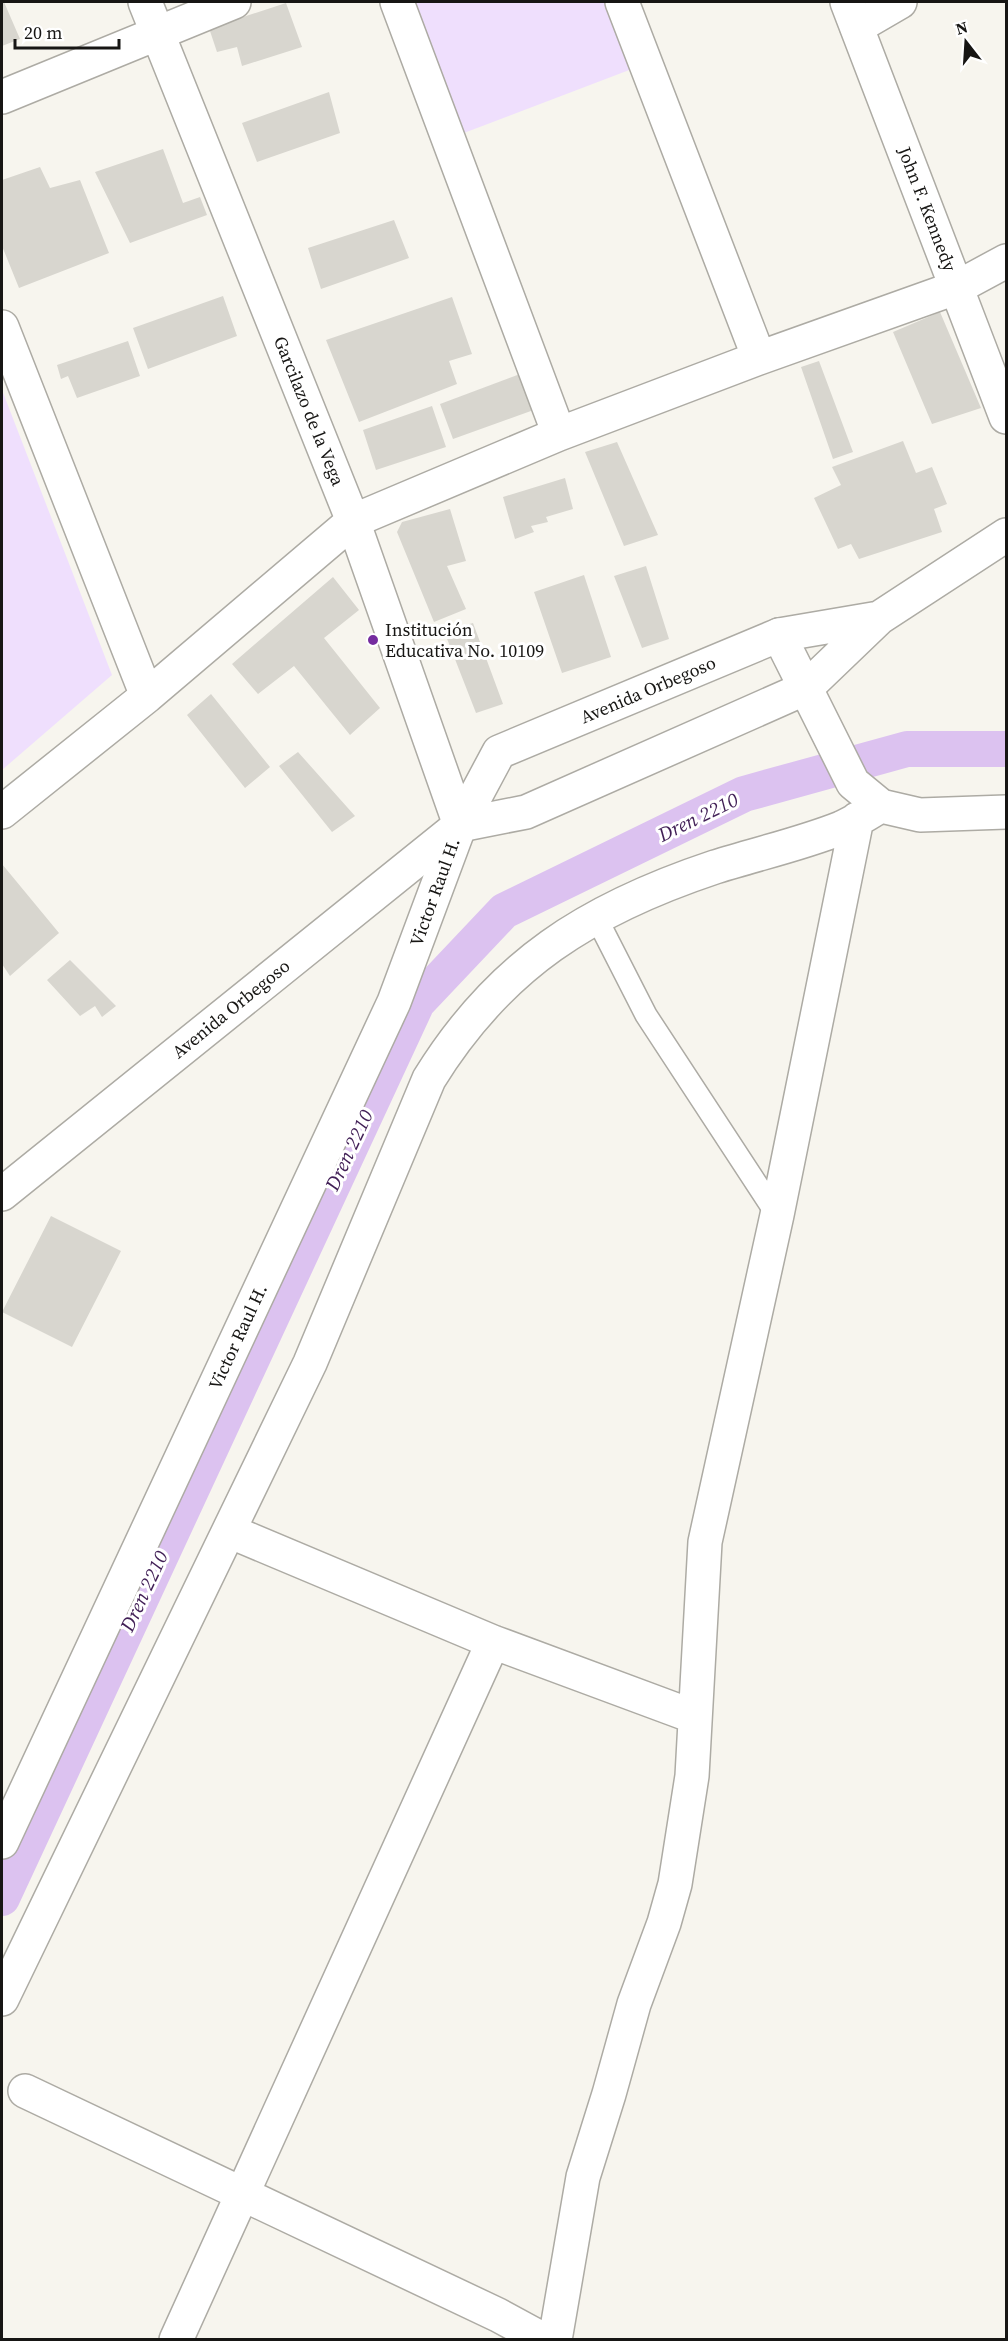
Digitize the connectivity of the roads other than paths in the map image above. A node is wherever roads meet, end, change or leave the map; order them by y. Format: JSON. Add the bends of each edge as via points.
{"nodes":[{"id":1,"x":145,"y":2,"type":"edge"},
{"id":2,"x":234,"y":2,"type":"edge"},
{"id":3,"x":397,"y":2,"type":"edge"},
{"id":4,"x":622,"y":2,"type":"edge"},
{"id":5,"x":900,"y":2,"type":"edge"},
{"id":6,"x":852,"y":14,"type":"edge"},
{"id":7,"x":158,"y":34,"type":"junction"},
{"id":8,"x":2,"y":97,"type":"edge"},
{"id":9,"x":1006,"y":261,"type":"edge"},
{"id":10,"x":958,"y":287,"type":"junction"},
{"id":11,"x":2,"y":327,"type":"edge"},
{"id":12,"x":759,"y":358,"type":"junction"},
{"id":13,"x":1006,"y":417,"type":"edge"},
{"id":14,"x":559,"y":434,"type":"junction"},
{"id":15,"x":353,"y":521,"type":"junction"},
{"id":16,"x":1006,"y":535,"type":"edge"},
{"id":17,"x":879,"y":618,"type":"junction"},
{"id":18,"x":779,"y":635,"type":"junction"},
{"id":19,"x":806,"y":688,"type":"junction"},
{"id":20,"x":147,"y":696,"type":"junction"},
{"id":21,"x":2,"y":812,"type":"edge"},
{"id":22,"x":1006,"y":812,"type":"edge"},
{"id":23,"x":869,"y":813,"type":"junction"},
{"id":24,"x":460,"y":825,"type":"junction"},
{"id":25,"x":596,"y":917,"type":"junction"},
{"id":26,"x":2,"y":1194,"type":"edge"},
{"id":27,"x":777,"y":1215,"type":"junction"},
{"id":28,"x":229,"y":1531,"type":"junction"},
{"id":29,"x":493,"y":1641,"type":"junction"},
{"id":30,"x":695,"y":1717,"type":"junction"},
{"id":31,"x":33,"y":1777,"type":"junction"},
{"id":32,"x":2,"y":1804,"type":"edge"},
{"id":33,"x":2,"y":1842,"type":"edge"},
{"id":34,"x":2,"y":1999,"type":"edge"},
{"id":35,"x":24,"y":2091,"type":"dead end"},
{"id":36,"x":242,"y":2194,"type":"junction"},
{"id":37,"x":176,"y":2340,"type":"edge"},
{"id":38,"x":544,"y":2340,"type":"edge"},
{"id":39,"x":555,"y":2340,"type":"edge"}],
"edges":[{"from":1,"to":7,"type":"street","name":"Garcilazo de la Vega"},
{"from":2,"to":7,"type":"street"},
{"from":3,"to":14,"type":"street"},
{"from":4,"to":12,"type":"street"},
{"from":5,"to":6,"type":"street"},
{"from":6,"to":10,"type":"street","name":"John F. Kennedy"},
{"from":7,"to":8,"type":"street"},
{"from":7,"to":15,"type":"street","name":"Garcilazo de la Vega"},
{"from":9,"to":10,"type":"street"},
{"from":10,"to":12,"type":"street"},
{"from":10,"to":13,"type":"street","name":"John F. Kennedy"},
{"from":11,"to":20,"type":"street"},
{"from":12,"to":14,"type":"street"},
{"from":14,"to":15,"type":"street"},
{"from":15,"to":20,"type":"street"},
{"from":15,"to":24,"type":"street","name":"Garcilazo de la Vega"},
{"from":16,"to":17,"type":"street","name":"Avenida Orbegoso"},
{"from":17,"to":18,"type":"street","name":"Avenida Orbegoso"},
{"from":17,"to":19,"type":"street","name":"Avenida Orbegoso"},
{"from":18,"to":19,"type":"street"},
{"from":18,"to":24,"type":"street","name":"Avenida Orbegoso","via":[[499,752]]},
{"from":19,"to":23,"type":"street"},
{"from":19,"to":24,"type":"street","name":"Avenida Orbegoso","via":[[526,812]]},
{"from":20,"to":21,"type":"street"},
{"from":22,"to":23,"type":"street"},
{"from":23,"to":25,"type":"street","via":[[842,827],[713,868]]},
{"from":23,"to":27,"type":"street"},
{"from":24,"to":26,"type":"street","name":"Avenida Orbegoso"},
{"from":24,"to":31,"type":"street","name":"Victor Raul H.","via":[[394,1002]]},
{"from":25,"to":27,"type":"lane","via":[[646,1015]]},
{"from":25,"to":28,"type":"street","via":[[545,948],[496,991],[460,1032],[429,1079],[310,1363]]},
{"from":27,"to":30,"type":"street","via":[[705,1542]]},
{"from":28,"to":29,"type":"street"},
{"from":28,"to":34,"type":"street"},
{"from":29,"to":30,"type":"street"},
{"from":29,"to":36,"type":"street"},
{"from":30,"to":39,"type":"street","via":[[692,1776],[675,1884],[582,2177]]},
{"from":31,"to":32,"type":"street"},
{"from":31,"to":33,"type":"street","name":"Victor Raul H."},
{"from":35,"to":36,"type":"street"},
{"from":36,"to":37,"type":"street"},
{"from":36,"to":38,"type":"street"}]}
